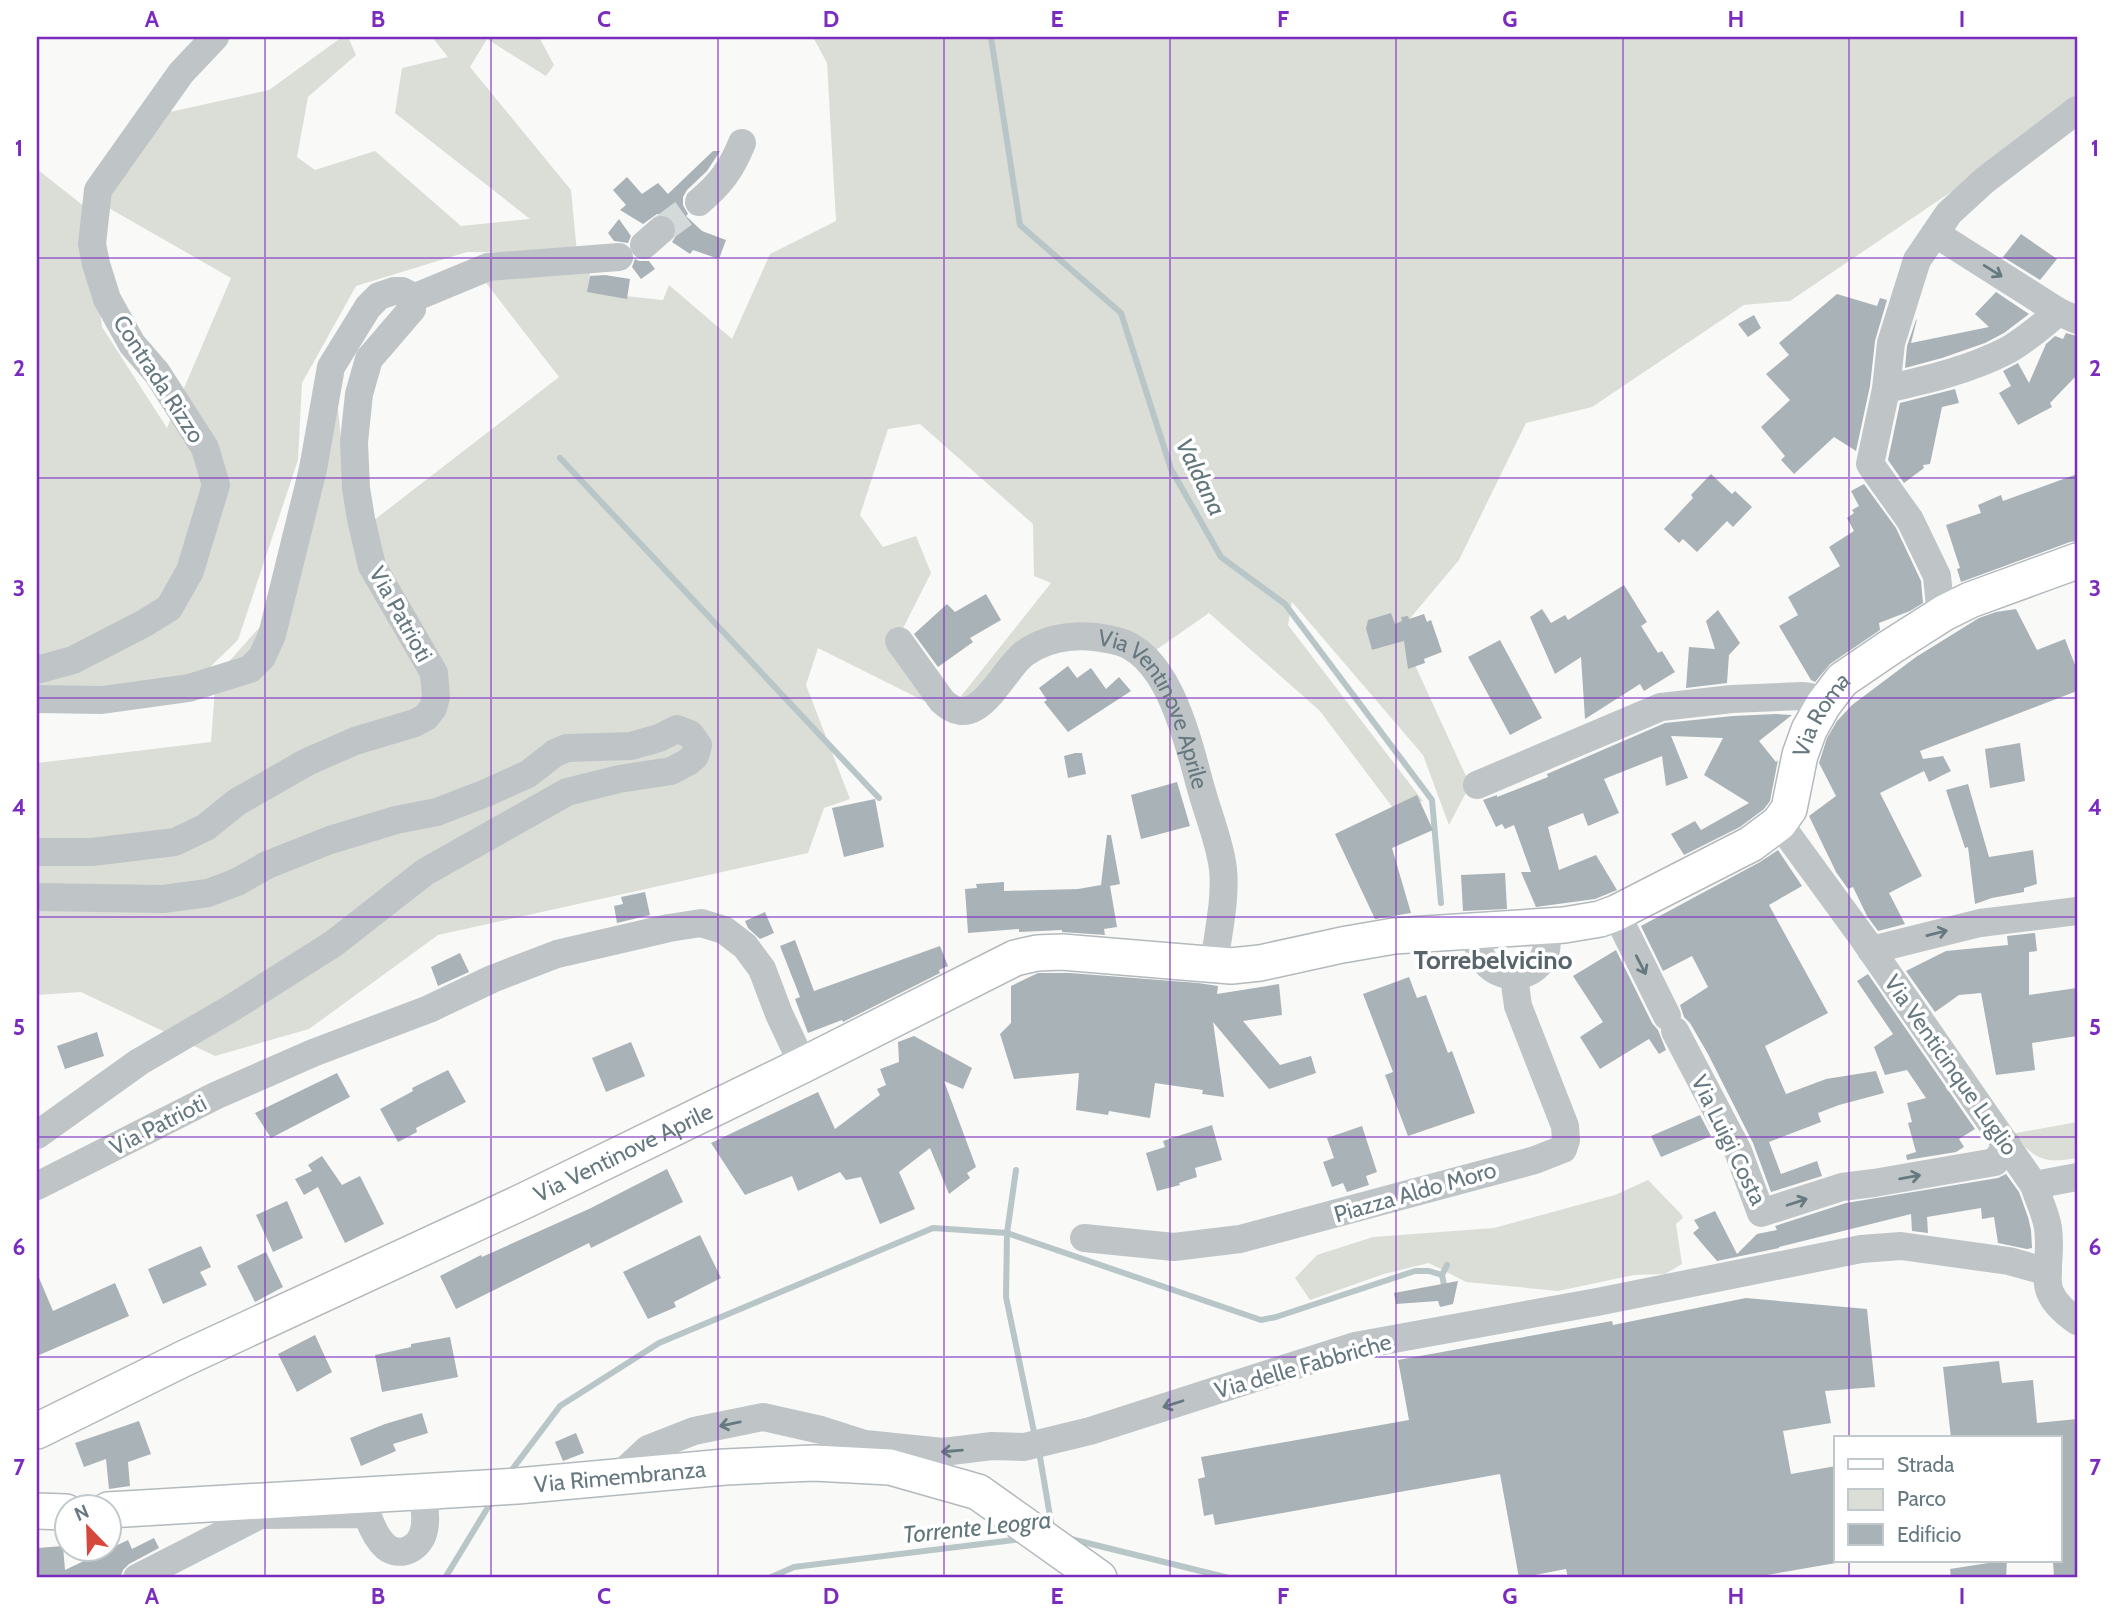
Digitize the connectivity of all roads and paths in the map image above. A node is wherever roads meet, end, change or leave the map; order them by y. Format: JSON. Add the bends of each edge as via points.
{"nodes":[{"id":1,"x":215,"y":37,"type":"edge"},
{"id":2,"x":2077,"y":110,"type":"edge"},
{"id":3,"x":742,"y":143,"type":"dead end"},
{"id":4,"x":699,"y":202,"type":"tunnel mouth"},
{"id":5,"x":1936,"y":234,"type":"junction"},
{"id":6,"x":642,"y":244,"type":"tunnel mouth"},
{"id":7,"x":411,"y":299,"type":"junction"},
{"id":8,"x":2068,"y":316,"type":"edge"},
{"id":9,"x":1886,"y":389,"type":"junction"},
{"id":10,"x":2077,"y":561,"type":"edge"},
{"id":11,"x":1944,"y":613,"type":"junction"},
{"id":12,"x":899,"y":641,"type":"dead end"},
{"id":13,"x":37,"y":670,"type":"edge"},
{"id":14,"x":37,"y":699,"type":"edge"},
{"id":15,"x":1823,"y":705,"type":"junction"},
{"id":16,"x":1477,"y":785,"type":"dead end"},
{"id":17,"x":1779,"y":823,"type":"junction"},
{"id":18,"x":37,"y":852,"type":"edge"},
{"id":19,"x":37,"y":897,"type":"edge"},
{"id":20,"x":2077,"y":911,"type":"edge"},
{"id":21,"x":1616,"y":913,"type":"junction"},
{"id":22,"x":1547,"y":926,"type":"junction"},
{"id":23,"x":1478,"y":931,"type":"junction"},
{"id":24,"x":1871,"y":950,"type":"junction"},
{"id":25,"x":1214,"y":964,"type":"junction"},
{"id":26,"x":1514,"y":976,"type":"junction"},
{"id":27,"x":803,"y":1065,"type":"junction"},
{"id":28,"x":37,"y":1135,"type":"edge"},
{"id":29,"x":2007,"y":1145,"type":"junction"},
{"id":30,"x":2077,"y":1177,"type":"edge"},
{"id":31,"x":2034,"y":1185,"type":"junction"},
{"id":32,"x":37,"y":1186,"type":"edge"},
{"id":33,"x":1084,"y":1238,"type":"dead end"},
{"id":34,"x":2048,"y":1272,"type":"junction"},
{"id":35,"x":2077,"y":1321,"type":"edge"},
{"id":36,"x":40,"y":1431,"type":"edge"},
{"id":37,"x":618,"y":1477,"type":"junction"},
{"id":38,"x":413,"y":1492,"type":"junction"},
{"id":39,"x":122,"y":1509,"type":"edge"},
{"id":40,"x":367,"y":1514,"type":"junction"},
{"id":41,"x":137,"y":1578,"type":"edge"},
{"id":42,"x":1099,"y":1578,"type":"edge"}],
"edges":[{"from":1,"to":13,"type":"street","name":"Contrada Rizzo","via":[[181,73],[98,190],[92,244],[107,299],[132,344],[157,373],[205,448],[216,485],[190,571],[169,608],[73,660]]},
{"from":2,"to":5,"type":"street","via":[[1986,180],[1949,213]]},
{"from":3,"to":4,"type":"street","via":[[733,166]]},
{"from":5,"to":8,"type":"street","one_way":true},
{"from":5,"to":9,"type":"street","via":[[1917,260],[1891,343]]},
{"from":6,"to":7,"type":"street","via":[[488,268]]},
{"from":7,"to":14,"type":"street","via":[[402,291],[379,296],[331,366],[313,469],[272,635],[262,657],[250,669],[189,688],[102,700]]},
{"from":7,"to":18,"type":"street","name":"Via Patrioti","via":[[412,309],[369,359],[359,394],[356,488],[372,566],[434,673],[433,708],[415,723],[307,762],[175,842],[93,852]]},
{"from":8,"to":9,"type":"street","via":[[1979,363]]},
{"from":9,"to":11,"type":"street","via":[[1870,464],[1910,520],[1937,576]]},
{"from":10,"to":11,"type":"main road","name":"Via Roma"},
{"from":11,"to":15,"type":"main road","name":"Via Roma","via":[[1842,680]]},
{"from":12,"to":25,"type":"street","name":"Via Ventinove Aprile","via":[[942,701],[957,710],[986,701],[1024,653],[1047,641],[1076,636],[1120,642],[1150,664],[1179,714],[1219,851],[1224,883]]},
{"from":15,"to":16,"type":"street","via":[[1802,696],[1661,707]]},
{"from":15,"to":17,"type":"main road","name":"Via Roma","via":[[1800,755],[1789,809]]},
{"from":17,"to":21,"type":"main road","name":"Via Roma","via":[[1751,844]]},
{"from":17,"to":24,"type":"street","name":"Via Venticinque Luglio"},
{"from":19,"to":28,"type":"street","via":[[163,899],[208,893],[330,840],[437,812],[486,793],[528,774],[567,748],[631,746],[677,729],[690,734],[698,745],[695,756],[671,771],[568,792],[425,872],[333,944],[139,1062]]},
{"from":24,"to":20,"type":"street","one_way":true,"via":[[1980,923]]},
{"from":21,"to":22,"type":"main road","name":"Via Roma"},
{"from":21,"to":29,"type":"street","name":"Via Luigi Costa","one_way":true,"via":[[1738,1151],[1761,1213],[1842,1187],[1995,1161]]},
{"from":22,"to":23,"type":"main road","name":"Via Ventinove Aprile"},
{"from":22,"to":26,"type":"street","via":[[1545,955],[1534,968]]},
{"from":23,"to":25,"type":"main road","name":"Via Ventinove Aprile","via":[[1394,936],[1260,963]]},
{"from":23,"to":26,"type":"street","via":[[1480,953],[1488,966]]},
{"from":24,"to":29,"type":"street","name":"Via Venticinque Luglio"},
{"from":25,"to":27,"type":"main road","name":"Via Ventinove Aprile","via":[[1062,952],[1015,958]]},
{"from":26,"to":33,"type":"street","name":"Piazza Aldo Moro","via":[[1518,1006],[1565,1126],[1563,1149],[1240,1239],[1174,1247]]},
{"from":27,"to":32,"type":"street","name":"Via Patrioti","via":[[762,969],[745,946],[724,930],[701,923],[669,928],[557,954],[492,979],[215,1096]]},
{"from":27,"to":36,"type":"main road","name":"Via Ventinove Aprile"},
{"from":29,"to":31,"type":"street","name":"Via Venticinque Luglio"},
{"from":30,"to":31,"type":"street"},
{"from":31,"to":34,"type":"street","name":"Via Venticinque Luglio","via":[[2048,1226]]},
{"from":34,"to":35,"type":"street","name":"Via Venticinque Luglio","via":[[2051,1298]]},
{"from":34,"to":37,"type":"street","name":"Via delle Fabbriche","one_way":true,"via":[[2009,1261],[1900,1246],[1861,1249],[1355,1346],[1090,1431],[1024,1447],[943,1452],[865,1444],[763,1417],[694,1431],[648,1449]]},
{"from":37,"to":38,"type":"main road","name":"Via Rimembranza"},
{"from":37,"to":42,"type":"main road","name":"Via Rimembranza","via":[[814,1463],[890,1467],[978,1492]]},
{"from":38,"to":39,"type":"main road","name":"Via Rimembranza"},
{"from":38,"to":40,"type":"street"},
{"from":38,"to":40,"type":"street","via":[[424,1531],[411,1550],[388,1549],[374,1533]]},
{"from":40,"to":41,"type":"street","via":[[261,1515]]}]}
